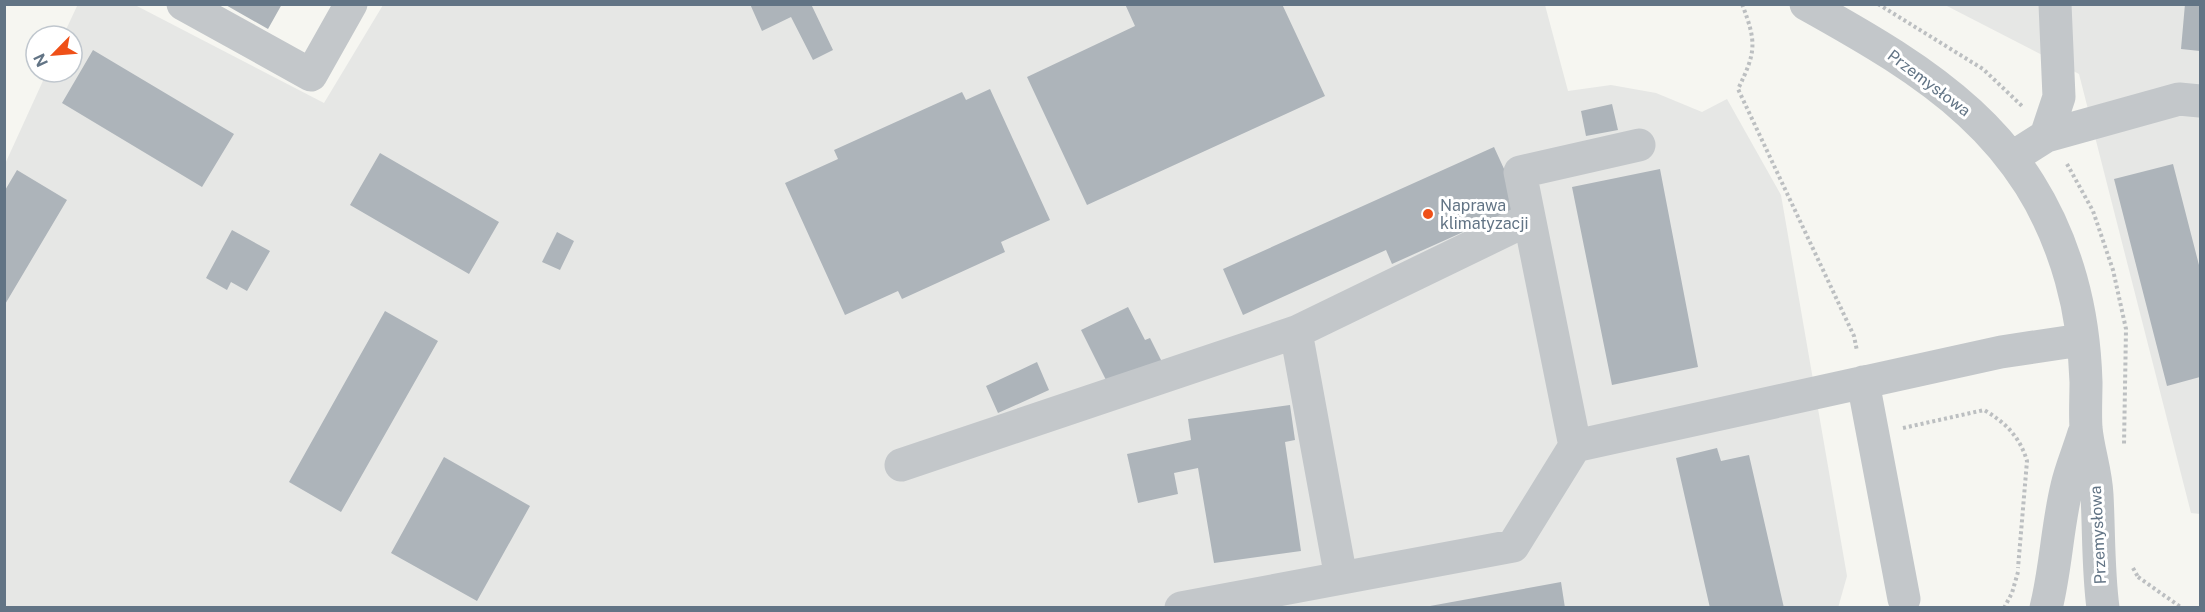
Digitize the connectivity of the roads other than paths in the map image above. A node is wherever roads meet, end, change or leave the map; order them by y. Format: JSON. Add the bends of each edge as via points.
{"nodes":[{"id":1,"x":183,"y":4,"type":"edge"},
{"id":2,"x":351,"y":4,"type":"edge"},
{"id":3,"x":1806,"y":4,"type":"edge"},
{"id":4,"x":2055,"y":4,"type":"edge"},
{"id":5,"x":2200,"y":101,"type":"edge"},
{"id":6,"x":2046,"y":136,"type":"junction"},
{"id":7,"x":1639,"y":145,"type":"dead end"},
{"id":8,"x":2013,"y":157,"type":"junction"},
{"id":9,"x":1529,"y":219,"type":"junction"},
{"id":10,"x":1296,"y":332,"type":"junction"},
{"id":11,"x":2081,"y":340,"type":"junction"},
{"id":12,"x":1863,"y":382,"type":"junction"},
{"id":13,"x":2086,"y":428,"type":"junction"},
{"id":14,"x":1575,"y":446,"type":"junction"},
{"id":15,"x":901,"y":465,"type":"dead end"},
{"id":16,"x":1341,"y":578,"type":"junction"},
{"id":17,"x":1904,"y":599,"type":"dead end"},
{"id":18,"x":1181,"y":608,"type":"edge"},
{"id":19,"x":2046,"y":608,"type":"edge"},
{"id":20,"x":2103,"y":608,"type":"edge"}],
"edges":[{"from":1,"to":2,"type":"street","via":[[311,75]]},
{"from":3,"to":8,"type":"street","name":"Przemysłowa","via":[[1910,65],[1965,106]]},
{"from":4,"to":6,"type":"street","via":[[2059,97]]},
{"from":5,"to":6,"type":"street","via":[[2179,99]]},
{"from":6,"to":8,"type":"street"},
{"from":7,"to":9,"type":"street","via":[[1520,172]]},
{"from":8,"to":11,"type":"street","name":"Przemysłowa","via":[[2058,240],[2071,281]]},
{"from":9,"to":10,"type":"street"},
{"from":9,"to":14,"type":"street"},
{"from":10,"to":15,"type":"street"},
{"from":10,"to":16,"type":"street"},
{"from":11,"to":12,"type":"street","via":[[2001,352]]},
{"from":11,"to":13,"type":"street","name":"Przemysłowa"},
{"from":12,"to":14,"type":"street"},
{"from":12,"to":17,"type":"street"},
{"from":13,"to":19,"type":"street","name":"Przemysłowa","via":[[2067,485]]},
{"from":13,"to":20,"type":"street","name":"Przemysłowa","via":[[2097,492],[2098,576]]},
{"from":14,"to":16,"type":"street","via":[[1513,546]]},
{"from":16,"to":18,"type":"street"}]}
